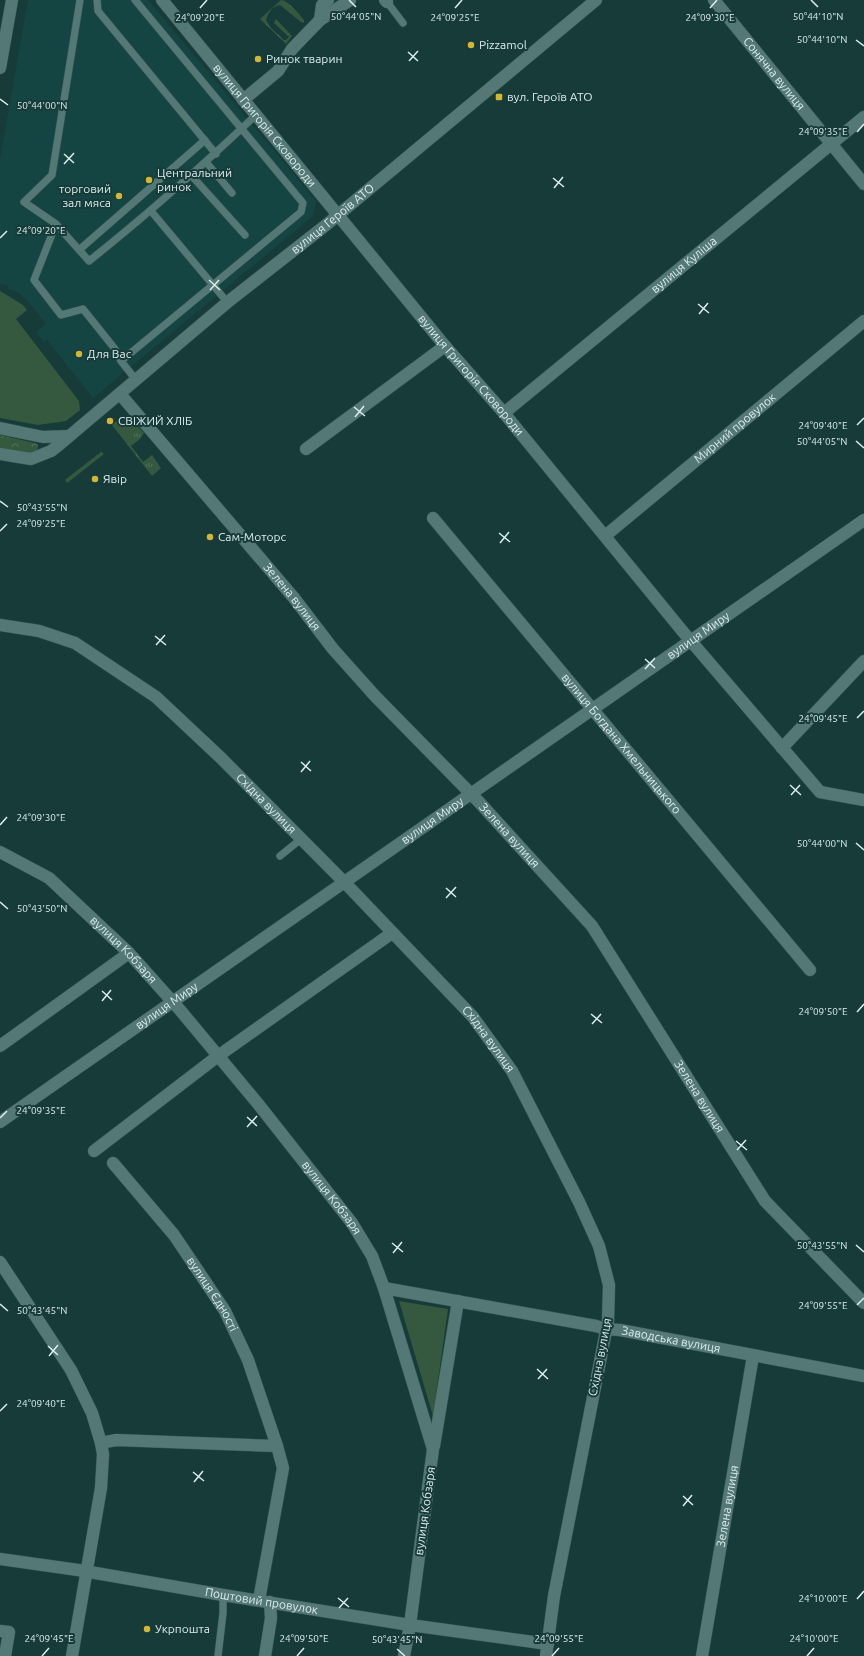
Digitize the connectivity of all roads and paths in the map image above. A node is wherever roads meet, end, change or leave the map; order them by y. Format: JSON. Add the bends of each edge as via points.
{"nodes":[{"id":1,"x":12,"y":0,"type":"edge"},
{"id":2,"x":80,"y":0,"type":"edge"},
{"id":3,"x":96,"y":0,"type":"edge"},
{"id":4,"x":135,"y":0,"type":"edge"},
{"id":5,"x":162,"y":0,"type":"edge"},
{"id":6,"x":350,"y":0,"type":"edge"},
{"id":7,"x":596,"y":0,"type":"edge"},
{"id":8,"x":714,"y":0,"type":"edge"},
{"id":9,"x":386,"y":1,"type":"edge"},
{"id":10,"x":323,"y":2,"type":"edge"},
{"id":11,"x":320,"y":20,"type":"junction"},
{"id":12,"x":403,"y":23,"type":"dead end"},
{"id":13,"x":0,"y":68,"type":"edge"},
{"id":14,"x":243,"y":100,"type":"junction"},
{"id":15,"x":256,"y":115,"type":"junction"},
{"id":16,"x":864,"y":117,"type":"edge"},
{"id":17,"x":242,"y":129,"type":"junction"},
{"id":18,"x":204,"y":140,"type":"junction"},
{"id":19,"x":832,"y":144,"type":"junction"},
{"id":20,"x":216,"y":154,"type":"junction"},
{"id":21,"x":206,"y":162,"type":"junction"},
{"id":22,"x":191,"y":175,"type":"junction"},
{"id":23,"x":864,"y":184,"type":"edge"},
{"id":24,"x":232,"y":193,"type":"dead end"},
{"id":25,"x":151,"y":211,"type":"junction"},
{"id":26,"x":337,"y":215,"type":"junction"},
{"id":27,"x":56,"y":224,"type":"junction"},
{"id":28,"x":245,"y":235,"type":"dead end"},
{"id":29,"x":79,"y":250,"type":"junction"},
{"id":30,"x":213,"y":285,"type":"junction"},
{"id":31,"x":228,"y":303,"type":"junction"},
{"id":32,"x":864,"y":321,"type":"edge"},
{"id":33,"x":445,"y":346,"type":"junction"},
{"id":34,"x":121,"y":361,"type":"junction"},
{"id":35,"x":136,"y":380,"type":"junction"},
{"id":36,"x":120,"y":394,"type":"junction"},
{"id":37,"x":504,"y":414,"type":"junction"},
{"id":38,"x":0,"y":428,"type":"edge"},
{"id":39,"x":69,"y":436,"type":"junction"},
{"id":40,"x":306,"y":449,"type":"dead end"},
{"id":41,"x":0,"y":454,"type":"edge"},
{"id":42,"x":433,"y":518,"type":"dead end"},
{"id":43,"x":864,"y":520,"type":"edge"},
{"id":44,"x":605,"y":536,"type":"junction"},
{"id":45,"x":0,"y":625,"type":"edge"},
{"id":46,"x":690,"y":640,"type":"junction"},
{"id":47,"x":864,"y":661,"type":"edge"},
{"id":48,"x":592,"y":708,"type":"junction"},
{"id":49,"x":782,"y":748,"type":"junction"},
{"id":50,"x":470,"y":793,"type":"junction"},
{"id":51,"x":864,"y":800,"type":"edge"},
{"id":52,"x":301,"y":839,"type":"junction"},
{"id":53,"x":0,"y":852,"type":"edge"},
{"id":54,"x":280,"y":856,"type":"dead end"},
{"id":55,"x":343,"y":882,"type":"junction"},
{"id":56,"x":392,"y":933,"type":"junction"},
{"id":57,"x":129,"y":954,"type":"junction"},
{"id":58,"x":810,"y":970,"type":"dead end"},
{"id":59,"x":173,"y":1002,"type":"junction"},
{"id":60,"x":0,"y":1046,"type":"edge"},
{"id":61,"x":218,"y":1056,"type":"junction"},
{"id":62,"x":0,"y":1122,"type":"edge"},
{"id":63,"x":94,"y":1150,"type":"dead end"},
{"id":64,"x":113,"y":1163,"type":"dead end"},
{"id":65,"x":0,"y":1262,"type":"edge"},
{"id":66,"x":384,"y":1288,"type":"junction"},
{"id":67,"x":458,"y":1301,"type":"junction"},
{"id":68,"x":864,"y":1303,"type":"edge"},
{"id":69,"x":606,"y":1330,"type":"junction"},
{"id":70,"x":753,"y":1356,"type":"junction"},
{"id":71,"x":864,"y":1376,"type":"edge"},
{"id":72,"x":101,"y":1443,"type":"junction"},
{"id":73,"x":277,"y":1446,"type":"junction"},
{"id":74,"x":433,"y":1450,"type":"junction"},
{"id":75,"x":0,"y":1559,"type":"edge"},
{"id":76,"x":86,"y":1572,"type":"junction"},
{"id":77,"x":223,"y":1595,"type":"junction"},
{"id":78,"x":264,"y":1601,"type":"junction"},
{"id":79,"x":410,"y":1625,"type":"junction"},
{"id":80,"x":0,"y":1631,"type":"edge"},
{"id":81,"x":548,"y":1644,"type":"junction"},
{"id":82,"x":5,"y":1656,"type":"edge"},
{"id":83,"x":72,"y":1656,"type":"edge"},
{"id":84,"x":218,"y":1656,"type":"edge"},
{"id":85,"x":265,"y":1656,"type":"edge"},
{"id":86,"x":404,"y":1656,"type":"edge"},
{"id":87,"x":546,"y":1656,"type":"edge"},
{"id":88,"x":702,"y":1656,"type":"edge"}],
"edges":[{"from":1,"to":13,"type":"street"},
{"from":2,"to":27,"type":"lane","via":[[52,175],[24,202]]},
{"from":3,"to":18,"type":"lane","via":[[98,11]]},
{"from":4,"to":17,"type":"lane"},
{"from":5,"to":14,"type":"street","name":"вулиця Григорія Сковороди"},
{"from":6,"to":11,"type":"street"},
{"from":7,"to":26,"type":"street","name":"вулиця Героїв АТО"},
{"from":8,"to":19,"type":"street","name":"Сонячна вулиця"},
{"from":9,"to":12,"type":"lane"},
{"from":10,"to":11,"type":"street"},
{"from":11,"to":14,"type":"street","via":[[292,49],[278,71]]},
{"from":14,"to":15,"type":"street","name":"вулиця Григорія Сковороди"},
{"from":15,"to":17,"type":"lane"},
{"from":15,"to":26,"type":"street","name":"вулиця Григорія Сковороди"},
{"from":16,"to":19,"type":"street","name":"вулиця Куліша"},
{"from":17,"to":20,"type":"lane"},
{"from":17,"to":30,"type":"lane","via":[[303,203],[301,212]]},
{"from":18,"to":20,"type":"lane"},
{"from":18,"to":29,"type":"lane"},
{"from":19,"to":23,"type":"street","name":"Сонячна вулиця"},
{"from":19,"to":37,"type":"street","name":"вулиця Куліша"},
{"from":20,"to":21,"type":"lane"},
{"from":21,"to":22,"type":"lane"},
{"from":21,"to":24,"type":"lane"},
{"from":22,"to":25,"type":"lane"},
{"from":22,"to":28,"type":"lane"},
{"from":25,"to":29,"type":"lane","via":[[89,261]]},
{"from":25,"to":30,"type":"lane"},
{"from":26,"to":31,"type":"street","name":"вулиця Героїв АТО"},
{"from":26,"to":33,"type":"street","name":"вулиця Григорія Сковороди"},
{"from":27,"to":29,"type":"lane"},
{"from":27,"to":34,"type":"lane","via":[[34,280],[61,315],[83,309],[115,349]]},
{"from":30,"to":31,"type":"lane"},
{"from":30,"to":34,"type":"lane"},
{"from":31,"to":35,"type":"street","name":"вулиця Героїв АТО"},
{"from":32,"to":44,"type":"street","name":"Мирний провулок"},
{"from":33,"to":37,"type":"street","name":"вулиця Григорія Сковороди"},
{"from":33,"to":40,"type":"street"},
{"from":34,"to":35,"type":"lane"},
{"from":35,"to":36,"type":"street","name":"вулиця Героїв АТО"},
{"from":36,"to":39,"type":"street","name":"вулиця Героїв АТО"},
{"from":36,"to":50,"type":"street","name":"Зелена вулиця","via":[[294,598],[333,649]]},
{"from":37,"to":44,"type":"street","name":"вулиця Григорія Сковороди"},
{"from":38,"to":39,"type":"street","via":[[43,437]]},
{"from":39,"to":41,"type":"street","name":"вулиця Героїв АТО","via":[[51,451],[31,459]]},
{"from":42,"to":48,"type":"street","name":"вулиця Богдана Хмельницького"},
{"from":43,"to":46,"type":"street","name":"вулиця Миру"},
{"from":44,"to":46,"type":"street","name":"вулиця Григорія Сковороди"},
{"from":45,"to":52,"type":"street","name":"Східна вулиця","via":[[39,631],[75,643],[156,697]]},
{"from":46,"to":48,"type":"street","name":"вулиця Миру"},
{"from":46,"to":49,"type":"street","name":"вулиця Григорія Сковороди"},
{"from":47,"to":49,"type":"street"},
{"from":48,"to":50,"type":"street","name":"вулиця Миру"},
{"from":48,"to":58,"type":"street","name":"вулиця Богдана Хмельницького"},
{"from":49,"to":51,"type":"street","name":"вулиця Григорія Сковороди","via":[[820,792]]},
{"from":50,"to":55,"type":"street","name":"вулиця Миру"},
{"from":50,"to":68,"type":"street","name":"Зелена вулиця","via":[[592,926],[765,1201]]},
{"from":52,"to":54,"type":"lane"},
{"from":52,"to":55,"type":"street","name":"Східна вулиця"},
{"from":53,"to":57,"type":"street","name":"вулиця Кобзаря","via":[[49,878]]},
{"from":55,"to":56,"type":"street","name":"Східна вулиця"},
{"from":55,"to":59,"type":"street","name":"вулиця Миру"},
{"from":56,"to":61,"type":"street"},
{"from":56,"to":69,"type":"street","name":"Східна вулиця","via":[[473,1017],[512,1071],[599,1246],[609,1285]]},
{"from":57,"to":59,"type":"street","name":"вулиця Кобзаря"},
{"from":57,"to":60,"type":"street"},
{"from":59,"to":61,"type":"street","name":"вулиця Кобзаря"},
{"from":59,"to":62,"type":"street","name":"вулиця Миру"},
{"from":61,"to":63,"type":"street"},
{"from":61,"to":66,"type":"street","name":"вулиця Кобзаря","via":[[352,1223],[372,1256]]},
{"from":64,"to":73,"type":"street","name":"вулиця Єдності","via":[[174,1235],[225,1311],[248,1360]]},
{"from":65,"to":72,"type":"street","via":[[71,1370],[92,1413]]},
{"from":66,"to":67,"type":"street","name":"Заводська вулиця"},
{"from":66,"to":74,"type":"street","name":"вулиця Кобзаря"},
{"from":67,"to":69,"type":"street","name":"Заводська вулиця","via":[[596,1326]]},
{"from":67,"to":74,"type":"street"},
{"from":69,"to":70,"type":"street","name":"Заводська вулиця","via":[[620,1330]]},
{"from":69,"to":81,"type":"street","name":"Східна вулиця","via":[[554,1596]]},
{"from":70,"to":71,"type":"street","name":"Заводська вулиця"},
{"from":70,"to":88,"type":"street","name":"Зелена вулиця"},
{"from":72,"to":73,"type":"street","via":[[116,1440]]},
{"from":72,"to":76,"type":"street","via":[[102,1488]]},
{"from":73,"to":78,"type":"street","name":"вулиця Єдності","via":[[283,1468]]},
{"from":74,"to":79,"type":"street","name":"вулиця Кобзаря"},
{"from":75,"to":76,"type":"street","name":"Поштовий провулок"},
{"from":76,"to":77,"type":"street","name":"Поштовий провулок"},
{"from":76,"to":83,"type":"street"},
{"from":77,"to":78,"type":"street","name":"Поштовий провулок"},
{"from":77,"to":84,"type":"lane"},
{"from":78,"to":79,"type":"street","name":"Поштовий провулок"},
{"from":78,"to":85,"type":"street","name":"вулиця Єдності","via":[[270,1626]]},
{"from":79,"to":81,"type":"street","name":"Поштовий провулок"},
{"from":79,"to":86,"type":"street","name":"вулиця Кобзаря"},
{"from":80,"to":82,"type":"street","via":[[9,1632]]},
{"from":81,"to":87,"type":"street","name":"Східна вулиця"}]}
